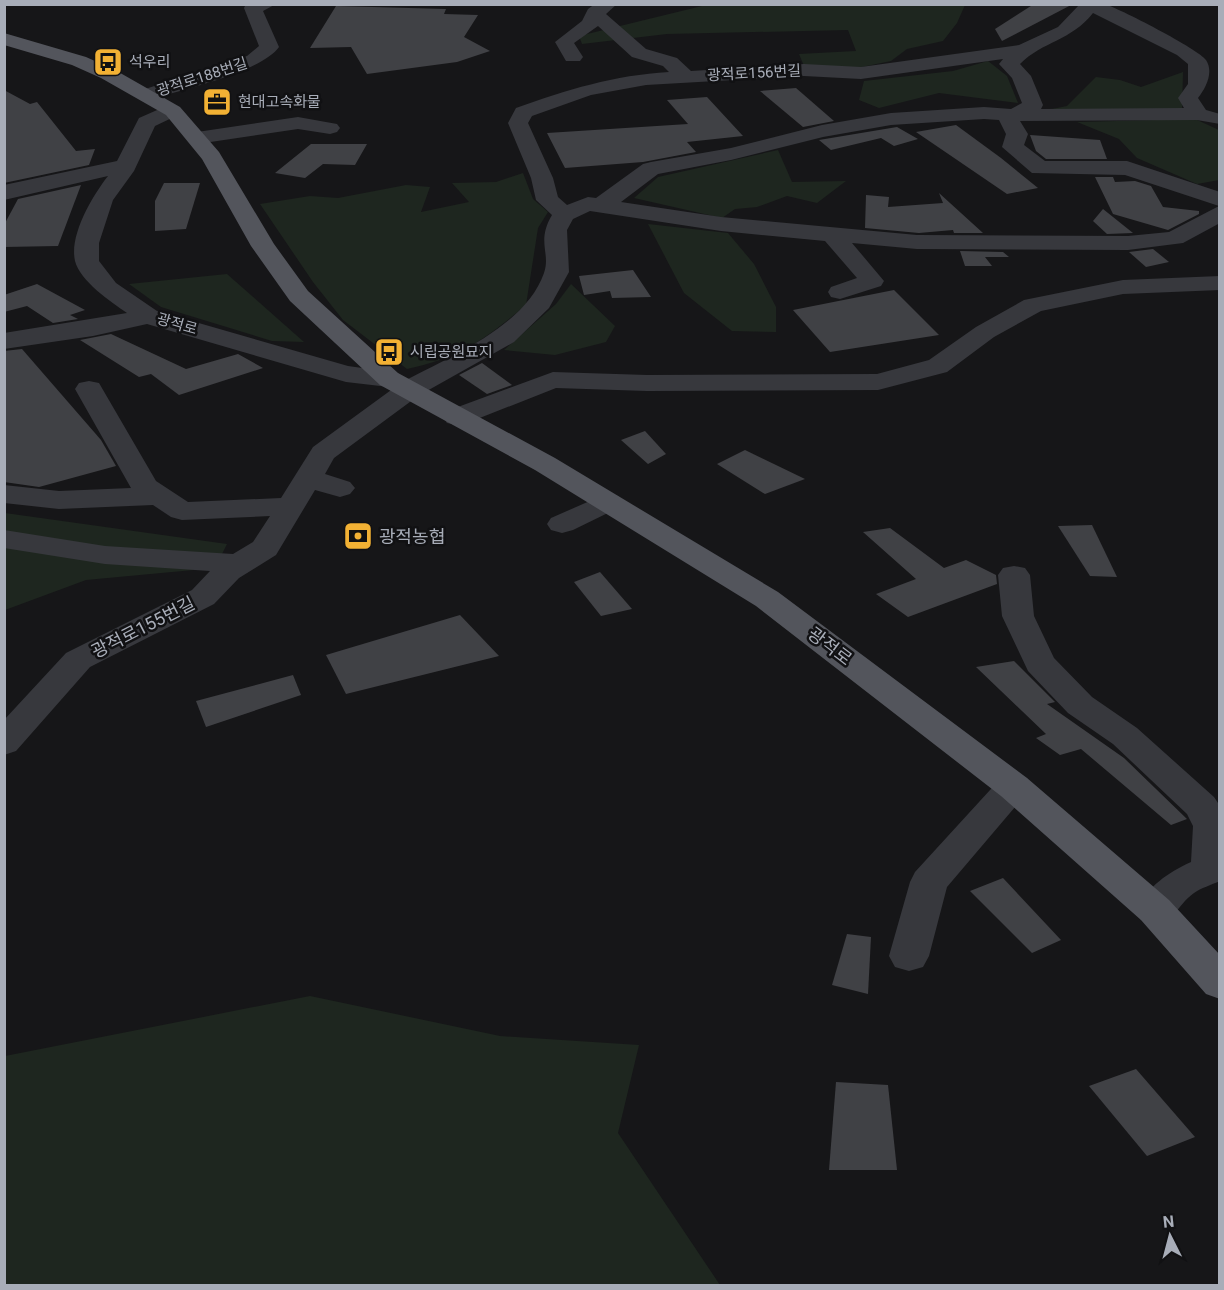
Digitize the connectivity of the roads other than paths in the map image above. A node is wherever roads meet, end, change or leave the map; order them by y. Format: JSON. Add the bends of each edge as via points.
{"nodes":[{"id":1,"x":1089,"y":5,"type":"edge"},
{"id":2,"x":255,"y":6,"type":"edge"},
{"id":3,"x":601,"y":9,"type":"edge"},
{"id":4,"x":4,"y":39,"type":"edge"},
{"id":5,"x":573,"y":57,"type":"dead end"},
{"id":6,"x":1001,"y":59,"type":"junction"},
{"id":7,"x":686,"y":77,"type":"junction"},
{"id":8,"x":146,"y":95,"type":"junction"},
{"id":9,"x":171,"y":111,"type":"junction"},
{"id":10,"x":1198,"y":114,"type":"junction"},
{"id":11,"x":1010,"y":115,"type":"junction"},
{"id":12,"x":1220,"y":120,"type":"edge"},
{"id":13,"x":330,"y":128,"type":"dead end"},
{"id":14,"x":197,"y":138,"type":"junction"},
{"id":15,"x":125,"y":166,"type":"junction"},
{"id":16,"x":4,"y":193,"type":"edge"},
{"id":17,"x":1220,"y":200,"type":"edge"},
{"id":18,"x":602,"y":205,"type":"junction"},
{"id":19,"x":1220,"y":213,"type":"edge"},
{"id":20,"x":564,"y":214,"type":"junction"},
{"id":21,"x":832,"y":234,"type":"junction"},
{"id":22,"x":1220,"y":283,"type":"edge"},
{"id":23,"x":840,"y":292,"type":"dead end"},
{"id":24,"x":148,"y":316,"type":"junction"},
{"id":25,"x":4,"y":341,"type":"edge"},
{"id":26,"x":398,"y":384,"type":"junction"},
{"id":27,"x":89,"y":389,"type":"dead end"},
{"id":28,"x":458,"y":417,"type":"junction"},
{"id":29,"x":308,"y":478,"type":"junction"},
{"id":30,"x":340,"y":488,"type":"dead end"},
{"id":31,"x":4,"y":494,"type":"edge"},
{"id":32,"x":159,"y":496,"type":"junction"},
{"id":33,"x":608,"y":502,"type":"junction"},
{"id":34,"x":292,"y":506,"type":"junction"},
{"id":35,"x":562,"y":524,"type":"dead end"},
{"id":36,"x":4,"y":539,"type":"edge"},
{"id":37,"x":239,"y":564,"type":"junction"},
{"id":38,"x":1014,"y":575,"type":"dead end"},
{"id":39,"x":4,"y":743,"type":"edge"},
{"id":40,"x":1014,"y":786,"type":"junction"},
{"id":41,"x":1155,"y":910,"type":"junction"},
{"id":42,"x":909,"y":956,"type":"dead end"},
{"id":43,"x":1220,"y":983,"type":"edge"}],
"edges":[{"from":1,"to":6,"type":"street","name":"광적로156번길","via":[[1065,31]]},
{"from":1,"to":10,"type":"street","name":"광적로156번길","via":[[1184,51],[1197,62],[1198,85],[1188,98]]},
{"from":2,"to":8,"type":"street","name":"광적로188번길","via":[[269,46],[255,60]]},
{"from":3,"to":5,"type":"street","via":[[590,24],[564,42]]},
{"from":3,"to":7,"type":"street","via":[[639,53],[670,62]]},
{"from":4,"to":8,"type":"main road","name":"광적로","via":[[79,61]]},
{"from":6,"to":7,"type":"street","name":"광적로156번길","via":[[861,73],[804,70]]},
{"from":6,"to":11,"type":"street","via":[[1021,76],[1033,105]]},
{"from":7,"to":20,"type":"street","name":"광적로156번길","via":[[646,79],[587,90],[522,112],[519,123],[547,200]]},
{"from":8,"to":9,"type":"main road","name":"광적로"},
{"from":9,"to":14,"type":"main road","name":"광적로"},
{"from":9,"to":15,"type":"street","name":"광적로","via":[[146,122]]},
{"from":10,"to":11,"type":"street"},
{"from":10,"to":12,"type":"street"},
{"from":11,"to":17,"type":"street","via":[[1017,134],[1013,147],[1040,168],[1127,168]]},
{"from":11,"to":18,"type":"street","via":[[891,119],[651,169]]},
{"from":13,"to":14,"type":"street","via":[[298,123]]},
{"from":14,"to":26,"type":"main road","name":"광적로","via":[[263,246],[299,296]]},
{"from":15,"to":16,"type":"street"},
{"from":15,"to":24,"type":"street","name":"광적로","via":[[102,199],[87,243],[87,262],[107,288]]},
{"from":18,"to":20,"type":"street","via":[[588,204]]},
{"from":18,"to":21,"type":"street","via":[[721,224]]},
{"from":19,"to":21,"type":"street","via":[[1175,238],[1128,243],[917,242]]},
{"from":20,"to":26,"type":"street","via":[[555,230],[557,272],[540,303],[505,337]]},
{"from":21,"to":23,"type":"street","via":[[872,281]]},
{"from":22,"to":28,"type":"street","via":[[1123,287],[1033,305],[985,332],[938,366],[878,382],[553,380]]},
{"from":24,"to":25,"type":"street"},
{"from":24,"to":26,"type":"street","name":"광적로","via":[[346,374]]},
{"from":26,"to":28,"type":"main road","name":"광적로"},
{"from":26,"to":29,"type":"street","name":"광적로155번길","via":[[323,453]]},
{"from":27,"to":32,"type":"street","via":[[145,487]]},
{"from":28,"to":33,"type":"main road","name":"광적로"},
{"from":29,"to":30,"type":"street"},
{"from":29,"to":34,"type":"street","name":"광적로155번길"},
{"from":31,"to":32,"type":"street","via":[[59,500]]},
{"from":32,"to":34,"type":"street","via":[[182,511]]},
{"from":33,"to":35,"type":"street"},
{"from":33,"to":40,"type":"main road","name":"광적로","via":[[767,599]]},
{"from":34,"to":37,"type":"street","name":"광적로155번길","via":[[265,548]]},
{"from":36,"to":37,"type":"street","via":[[105,555]]},
{"from":37,"to":39,"type":"street","name":"광적로155번길","via":[[202,597],[78,660]]},
{"from":38,"to":41,"type":"street","via":[[1018,616],[1040,663],[1080,705],[1125,736],[1201,806],[1212,826],[1210,869],[1180,883]]},
{"from":40,"to":41,"type":"main road","name":"광적로"},
{"from":40,"to":42,"type":"street","via":[[930,882]]},
{"from":41,"to":43,"type":"main road","name":"광적로"}]}
